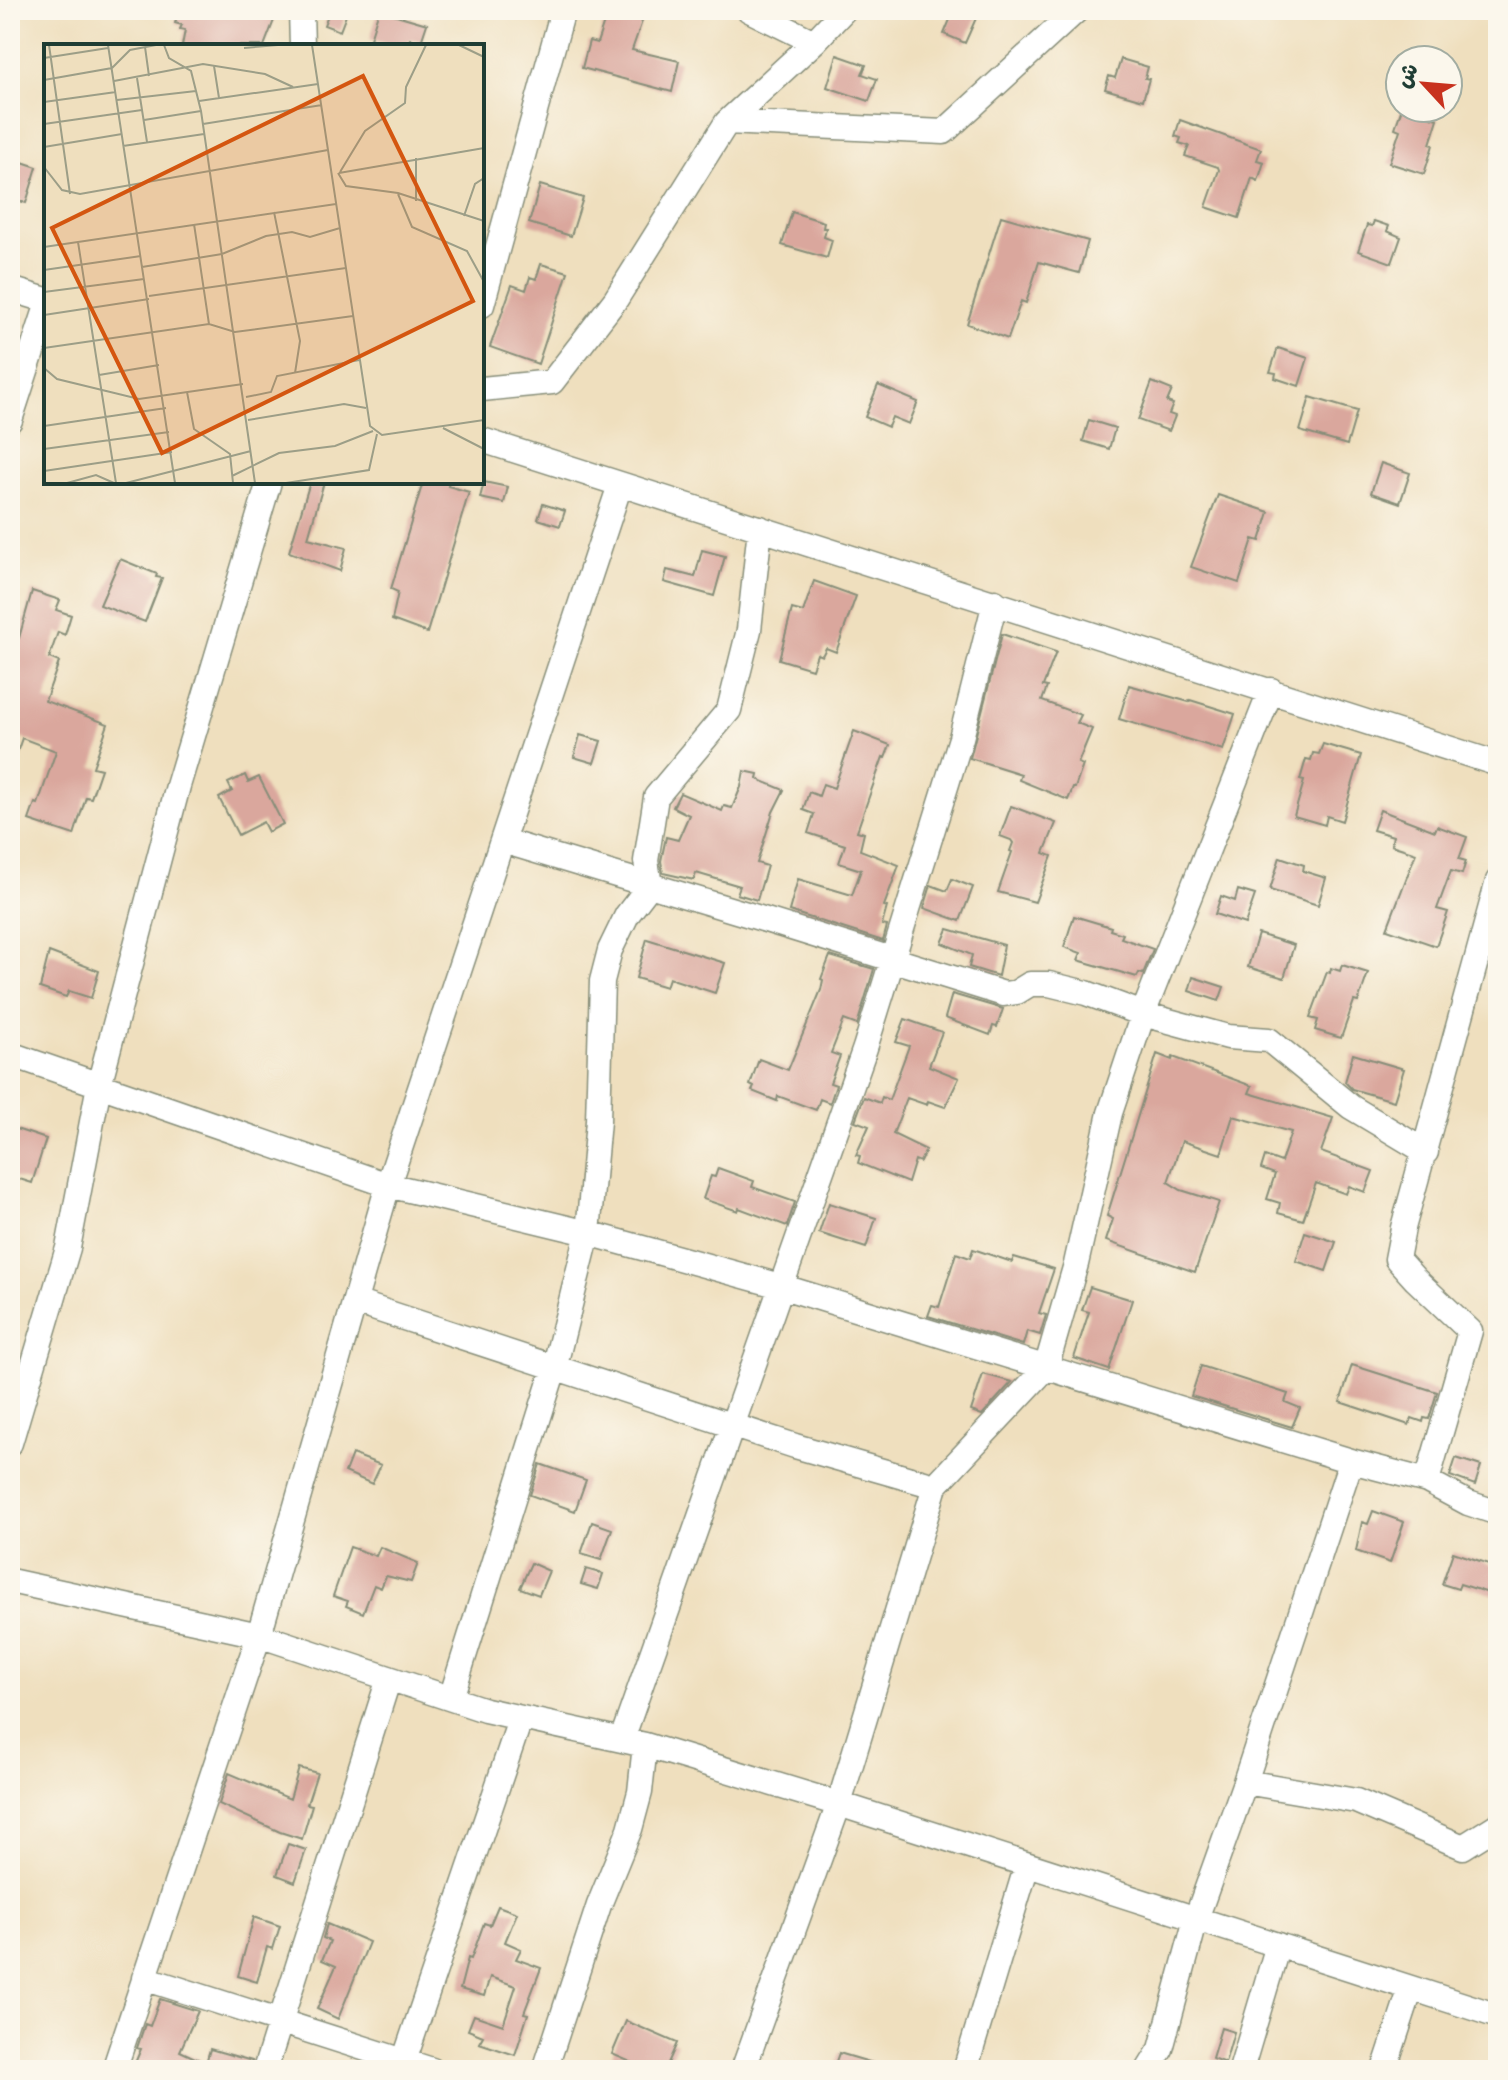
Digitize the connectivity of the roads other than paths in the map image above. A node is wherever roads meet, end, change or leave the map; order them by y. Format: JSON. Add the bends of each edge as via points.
{"nodes":[{"id":1,"x":301,"y":10,"type":"edge"},
{"id":2,"x":563,"y":10,"type":"edge"},
{"id":3,"x":749,"y":10,"type":"edge"},
{"id":4,"x":844,"y":10,"type":"edge"},
{"id":5,"x":1077,"y":10,"type":"edge"},
{"id":6,"x":814,"y":42,"type":"junction"},
{"id":7,"x":302,"y":44,"type":"edge"},
{"id":8,"x":727,"y":122,"type":"junction"},
{"id":9,"x":10,"y":289,"type":"edge"},
{"id":10,"x":484,"y":298,"type":"edge"},
{"id":11,"x":44,"y":299,"type":"edge"},
{"id":12,"x":44,"y":315,"type":"edge"},
{"id":13,"x":484,"y":389,"type":"edge"},
{"id":14,"x":10,"y":420,"type":"edge"},
{"id":15,"x":484,"y":441,"type":"edge"},
{"id":16,"x":268,"y":484,"type":"edge"},
{"id":17,"x":620,"y":485,"type":"junction"},
{"id":18,"x":760,"y":528,"type":"junction"},
{"id":19,"x":995,"y":602,"type":"junction"},
{"id":20,"x":1271,"y":690,"type":"junction"},
{"id":21,"x":1498,"y":764,"type":"edge"},
{"id":22,"x":503,"y":841,"type":"junction"},
{"id":23,"x":1498,"y":881,"type":"edge"},
{"id":24,"x":650,"y":885,"type":"junction"},
{"id":25,"x":893,"y":960,"type":"junction"},
{"id":26,"x":1143,"y":1014,"type":"junction"},
{"id":27,"x":10,"y":1054,"type":"edge"},
{"id":28,"x":99,"y":1085,"type":"junction"},
{"id":29,"x":1426,"y":1152,"type":"junction"},
{"id":30,"x":388,"y":1185,"type":"junction"},
{"id":31,"x":588,"y":1233,"type":"junction"},
{"id":32,"x":780,"y":1286,"type":"junction"},
{"id":33,"x":355,"y":1302,"type":"junction"},
{"id":34,"x":1046,"y":1368,"type":"junction"},
{"id":35,"x":554,"y":1369,"type":"junction"},
{"id":36,"x":730,"y":1426,"type":"junction"},
{"id":37,"x":10,"y":1443,"type":"edge"},
{"id":38,"x":1351,"y":1461,"type":"junction"},
{"id":39,"x":1427,"y":1481,"type":"junction"},
{"id":40,"x":935,"y":1486,"type":"junction"},
{"id":41,"x":1498,"y":1513,"type":"edge"},
{"id":42,"x":10,"y":1581,"type":"edge"},
{"id":43,"x":259,"y":1635,"type":"junction"},
{"id":44,"x":389,"y":1678,"type":"junction"},
{"id":45,"x":451,"y":1698,"type":"junction"},
{"id":46,"x":520,"y":1720,"type":"junction"},
{"id":47,"x":633,"y":1742,"type":"junction"},
{"id":48,"x":1245,"y":1782,"type":"junction"},
{"id":49,"x":839,"y":1804,"type":"junction"},
{"id":50,"x":1498,"y":1825,"type":"edge"},
{"id":51,"x":1027,"y":1865,"type":"junction"},
{"id":52,"x":1196,"y":1919,"type":"junction"},
{"id":53,"x":1278,"y":1945,"type":"junction"},
{"id":54,"x":144,"y":1978,"type":"junction"},
{"id":55,"x":1411,"y":1988,"type":"junction"},
{"id":56,"x":1498,"y":2016,"type":"edge"},
{"id":57,"x":280,"y":2022,"type":"junction"},
{"id":58,"x":403,"y":2066,"type":"edge"},
{"id":59,"x":114,"y":2070,"type":"edge"},
{"id":60,"x":265,"y":2070,"type":"edge"},
{"id":61,"x":432,"y":2070,"type":"edge"},
{"id":62,"x":545,"y":2070,"type":"edge"},
{"id":63,"x":743,"y":2070,"type":"edge"},
{"id":64,"x":965,"y":2070,"type":"edge"},
{"id":65,"x":1148,"y":2070,"type":"edge"},
{"id":66,"x":1241,"y":2070,"type":"edge"},
{"id":67,"x":1384,"y":2070,"type":"edge"}],
"edges":[{"from":1,"to":7,"type":"street"},
{"from":2,"to":10,"type":"street"},
{"from":3,"to":6,"type":"street"},
{"from":4,"to":6,"type":"street"},
{"from":5,"to":8,"type":"street","via":[[944,132]]},
{"from":6,"to":8,"type":"street"},
{"from":8,"to":13,"type":"street","via":[[616,299],[552,382]]},
{"from":9,"to":11,"type":"street"},
{"from":12,"to":14,"type":"street"},
{"from":15,"to":17,"type":"street"},
{"from":16,"to":28,"type":"street","via":[[178,786]]},
{"from":17,"to":18,"type":"street"},
{"from":17,"to":22,"type":"street"},
{"from":18,"to":19,"type":"street"},
{"from":18,"to":24,"type":"street","via":[[749,630],[729,710],[656,797],[646,861]]},
{"from":19,"to":20,"type":"street"},
{"from":19,"to":25,"type":"street","via":[[961,738]]},
{"from":20,"to":21,"type":"street"},
{"from":20,"to":26,"type":"street"},
{"from":22,"to":24,"type":"street"},
{"from":22,"to":30,"type":"street"},
{"from":23,"to":29,"type":"street"},
{"from":24,"to":25,"type":"street"},
{"from":24,"to":31,"type":"street","via":[[621,927],[602,981]]},
{"from":25,"to":26,"type":"street","via":[[1004,994],[1030,984],[1049,984]]},
{"from":25,"to":32,"type":"street"},
{"from":26,"to":29,"type":"street","via":[[1228,1037],[1269,1040],[1351,1107]]},
{"from":26,"to":34,"type":"street","via":[[1110,1113]]},
{"from":27,"to":28,"type":"street"},
{"from":28,"to":30,"type":"street"},
{"from":28,"to":37,"type":"street","via":[[68,1248]]},
{"from":29,"to":39,"type":"street","via":[[1397,1259],[1470,1331]]},
{"from":30,"to":31,"type":"street"},
{"from":30,"to":33,"type":"street"},
{"from":31,"to":32,"type":"street"},
{"from":31,"to":35,"type":"street"},
{"from":32,"to":34,"type":"street"},
{"from":32,"to":36,"type":"street"},
{"from":33,"to":35,"type":"street"},
{"from":33,"to":43,"type":"street"},
{"from":34,"to":38,"type":"street"},
{"from":34,"to":40,"type":"street"},
{"from":35,"to":36,"type":"street"},
{"from":35,"to":45,"type":"street"},
{"from":36,"to":40,"type":"street"},
{"from":36,"to":47,"type":"street"},
{"from":38,"to":39,"type":"street"},
{"from":38,"to":48,"type":"street"},
{"from":39,"to":41,"type":"street"},
{"from":40,"to":49,"type":"street"},
{"from":42,"to":43,"type":"street"},
{"from":43,"to":44,"type":"street"},
{"from":43,"to":54,"type":"street"},
{"from":44,"to":45,"type":"street"},
{"from":44,"to":57,"type":"street"},
{"from":45,"to":46,"type":"street"},
{"from":46,"to":47,"type":"street"},
{"from":46,"to":58,"type":"street"},
{"from":47,"to":49,"type":"street"},
{"from":47,"to":62,"type":"street","via":[[640,1792]]},
{"from":48,"to":50,"type":"street","via":[[1356,1801],[1463,1847]]},
{"from":48,"to":52,"type":"street"},
{"from":49,"to":51,"type":"street"},
{"from":49,"to":63,"type":"street"},
{"from":51,"to":52,"type":"street"},
{"from":51,"to":64,"type":"street"},
{"from":52,"to":53,"type":"street"},
{"from":52,"to":65,"type":"street","via":[[1161,2049]]},
{"from":53,"to":55,"type":"street"},
{"from":53,"to":66,"type":"street"},
{"from":54,"to":57,"type":"street"},
{"from":54,"to":59,"type":"street"},
{"from":55,"to":56,"type":"street"},
{"from":55,"to":67,"type":"street"},
{"from":57,"to":58,"type":"street"},
{"from":57,"to":60,"type":"street"},
{"from":58,"to":61,"type":"street"}]}
